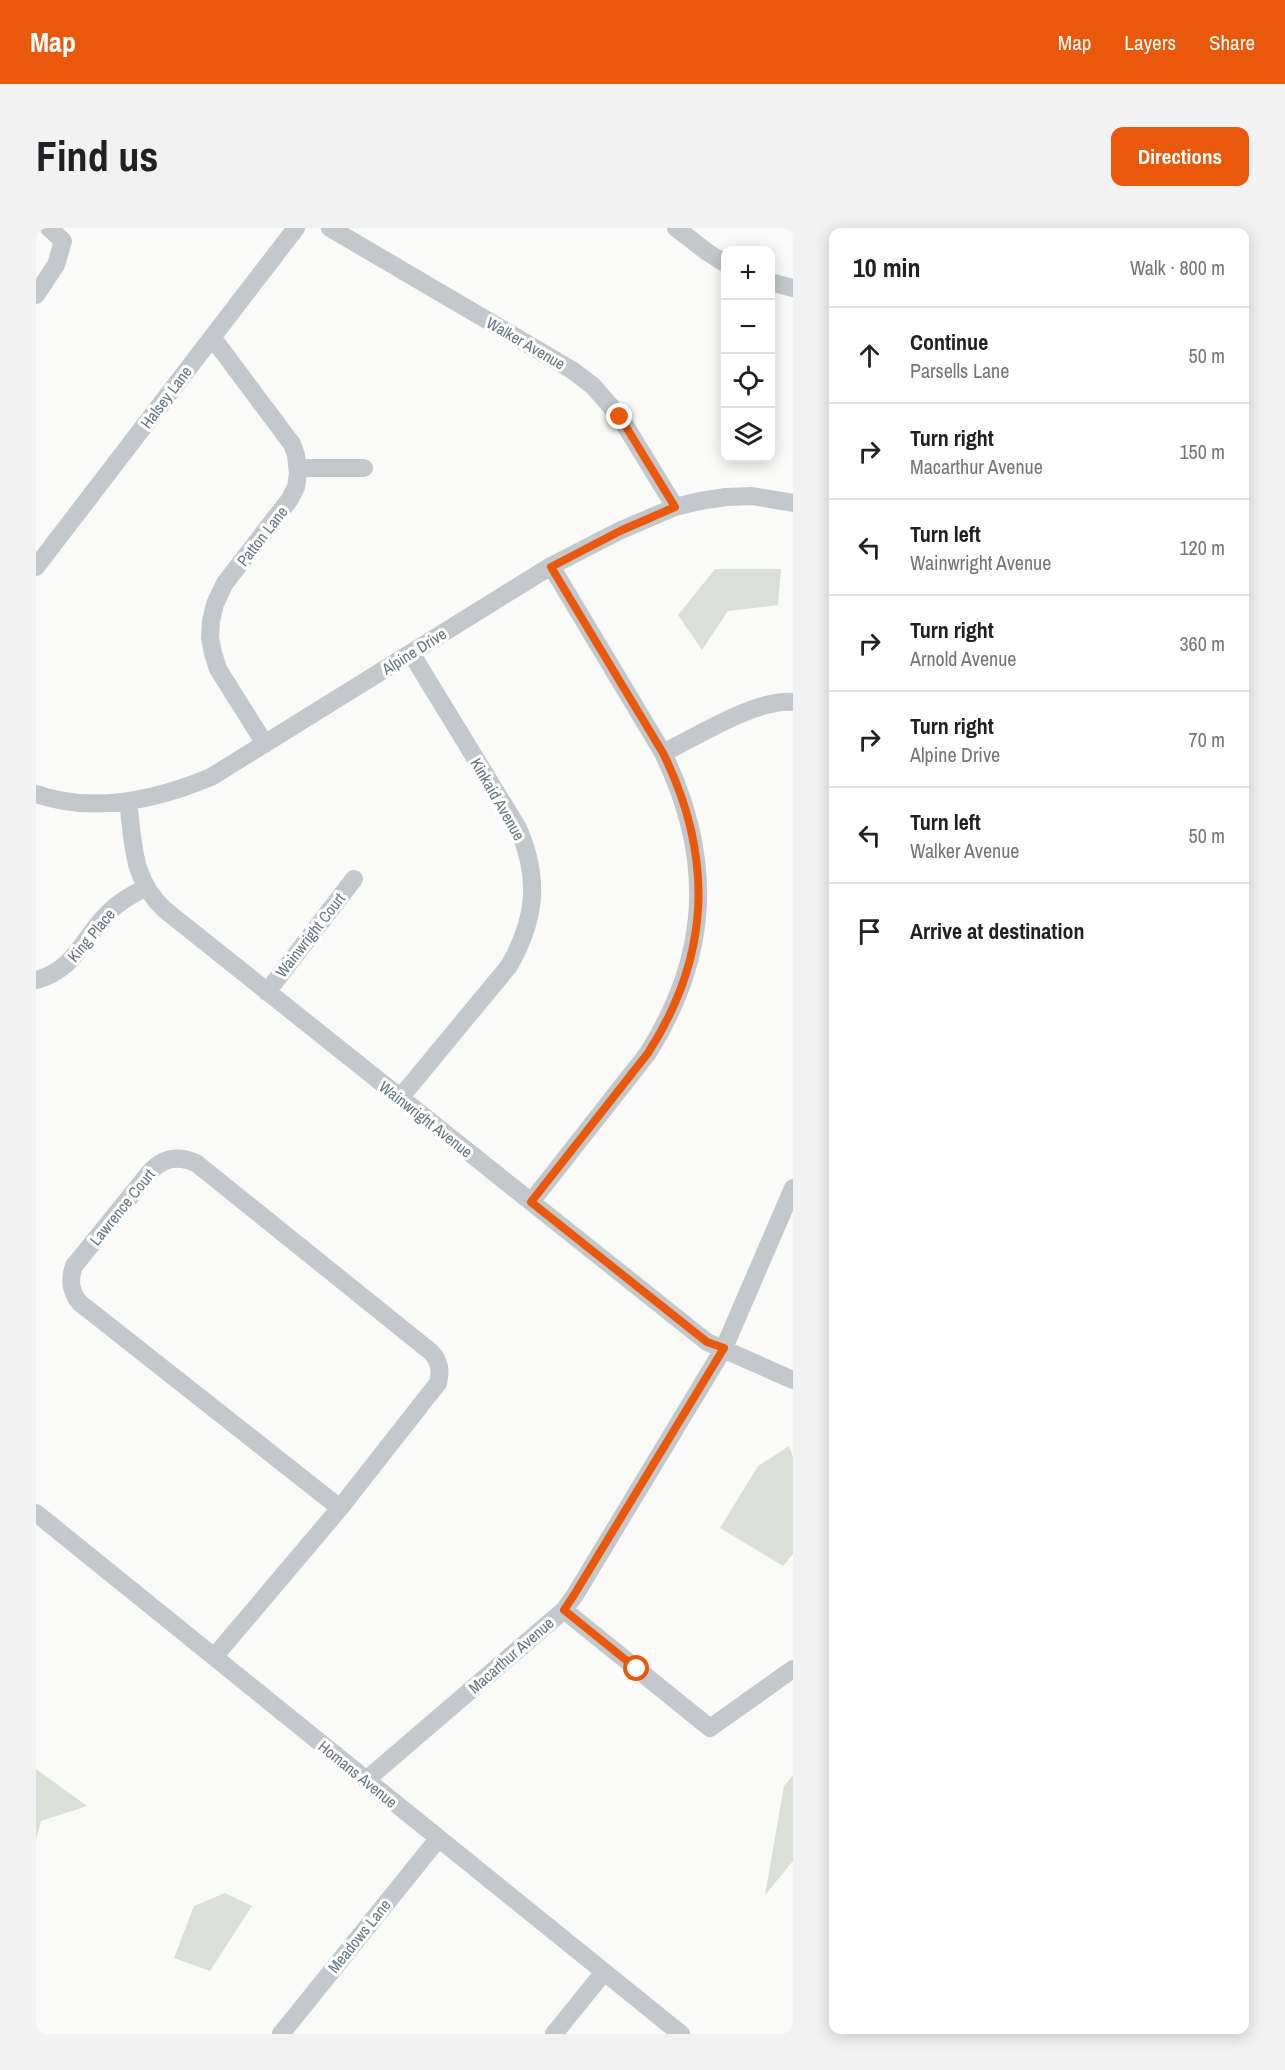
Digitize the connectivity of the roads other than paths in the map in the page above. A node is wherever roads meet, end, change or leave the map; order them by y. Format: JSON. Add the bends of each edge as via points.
{"nodes":[{"id":1,"x":49,"y":228,"type":"edge"},
{"id":2,"x":296,"y":228,"type":"edge"},
{"id":3,"x":330,"y":228,"type":"edge"},
{"id":4,"x":676,"y":228,"type":"edge"},
{"id":5,"x":721,"y":261,"type":"edge"},
{"id":6,"x":775,"y":283,"type":"edge"},
{"id":7,"x":793,"y":288,"type":"edge"},
{"id":8,"x":36,"y":294,"type":"edge"},
{"id":9,"x":212,"y":338,"type":"junction"},
{"id":10,"x":298,"y":468,"type":"junction"},
{"id":11,"x":364,"y":468,"type":"dead end"},
{"id":12,"x":793,"y":503,"type":"edge"},
{"id":13,"x":675,"y":507,"type":"junction"},
{"id":14,"x":36,"y":567,"type":"edge"},
{"id":15,"x":551,"y":567,"type":"junction"},
{"id":16,"x":411,"y":653,"type":"junction"},
{"id":17,"x":793,"y":702,"type":"edge"},
{"id":18,"x":265,"y":744,"type":"junction"},
{"id":19,"x":663,"y":753,"type":"junction"},
{"id":20,"x":36,"y":794,"type":"edge"},
{"id":21,"x":128,"y":802,"type":"junction"},
{"id":22,"x":354,"y":879,"type":"dead end"},
{"id":23,"x":145,"y":888,"type":"junction"},
{"id":24,"x":36,"y":980,"type":"edge"},
{"id":25,"x":267,"y":992,"type":"junction"},
{"id":26,"x":400,"y":1098,"type":"junction"},
{"id":27,"x":793,"y":1188,"type":"edge"},
{"id":28,"x":531,"y":1202,"type":"junction"},
{"id":29,"x":724,"y":1348,"type":"junction"},
{"id":30,"x":793,"y":1380,"type":"edge"},
{"id":31,"x":340,"y":1508,"type":"junction"},
{"id":32,"x":36,"y":1513,"type":"edge"},
{"id":33,"x":564,"y":1610,"type":"junction"},
{"id":34,"x":214,"y":1657,"type":"junction"},
{"id":35,"x":793,"y":1669,"type":"edge"},
{"id":36,"x":366,"y":1780,"type":"junction"},
{"id":37,"x":438,"y":1839,"type":"junction"},
{"id":38,"x":604,"y":1972,"type":"junction"},
{"id":39,"x":281,"y":2034,"type":"edge"},
{"id":40,"x":554,"y":2034,"type":"edge"},
{"id":41,"x":681,"y":2034,"type":"edge"}],
"edges":[{"from":1,"to":8,"type":"street","via":[[63,240],[56,265]]},
{"from":2,"to":9,"type":"street","name":"Halsey Lane"},
{"from":3,"to":13,"type":"street","name":"Walker Avenue","via":[[572,370],[592,386],[620,417]]},
{"from":4,"to":5,"type":"street"},
{"from":6,"to":7,"type":"street"},
{"from":9,"to":10,"type":"street","via":[[292,444]]},
{"from":9,"to":14,"type":"street","name":"Halsey Lane"},
{"from":10,"to":11,"type":"street"},
{"from":10,"to":18,"type":"street","name":"Patton Lane","via":[[290,500],[225,583],[211,621],[210,638],[219,669]]},
{"from":12,"to":13,"type":"street","name":"Alpine Drive","via":[[752,496]]},
{"from":13,"to":15,"type":"street","name":"Alpine Drive"},
{"from":15,"to":16,"type":"street","name":"Alpine Drive"},
{"from":15,"to":19,"type":"street"},
{"from":16,"to":18,"type":"street","name":"Alpine Drive"},
{"from":16,"to":26,"type":"street","name":"Kinkaid Avenue","via":[[518,828],[531,865],[533,886],[527,928],[509,966]]},
{"from":17,"to":19,"type":"street","via":[[753,708]]},
{"from":18,"to":21,"type":"street","name":"Alpine Drive","via":[[183,789]]},
{"from":19,"to":28,"type":"street","via":[[684,801],[698,865],[698,919],[686,976],[648,1053]]},
{"from":20,"to":21,"type":"street","name":"Alpine Drive","via":[[74,802]]},
{"from":21,"to":23,"type":"street","name":"Wainwright Avenue","via":[[136,865]]},
{"from":22,"to":25,"type":"street","name":"Wainwright Court"},
{"from":23,"to":24,"type":"street","name":"King Place","via":[[110,911],[67,964]]},
{"from":23,"to":25,"type":"street","name":"Wainwright Avenue","via":[[165,910]]},
{"from":25,"to":26,"type":"street","name":"Wainwright Avenue"},
{"from":26,"to":28,"type":"street","name":"Wainwright Avenue"},
{"from":27,"to":29,"type":"street","name":"Macarthur Avenue"},
{"from":28,"to":29,"type":"street","name":"Wainwright Avenue","via":[[707,1342]]},
{"from":29,"to":30,"type":"street","name":"Wainwright Avenue"},
{"from":29,"to":33,"type":"street","name":"Macarthur Avenue"},
{"from":31,"to":31,"type":"street","name":"Lawrence Court","via":[[438,1383],[439,1365],[431,1352],[196,1163],[166,1160],[150,1172],[74,1266],[71,1287],[75,1296]]},
{"from":31,"to":34,"type":"street","name":"Lawrence Court"},
{"from":32,"to":34,"type":"street","name":"Homans Avenue"},
{"from":33,"to":35,"type":"street","via":[[710,1728]]},
{"from":33,"to":36,"type":"street","name":"Macarthur Avenue"},
{"from":34,"to":36,"type":"street","name":"Homans Avenue"},
{"from":36,"to":37,"type":"street","name":"Homans Avenue"},
{"from":37,"to":38,"type":"street","name":"Homans Avenue"},
{"from":37,"to":39,"type":"street","name":"Meadows Lane"},
{"from":38,"to":40,"type":"street"},
{"from":38,"to":41,"type":"street","name":"Homans Avenue"}]}
